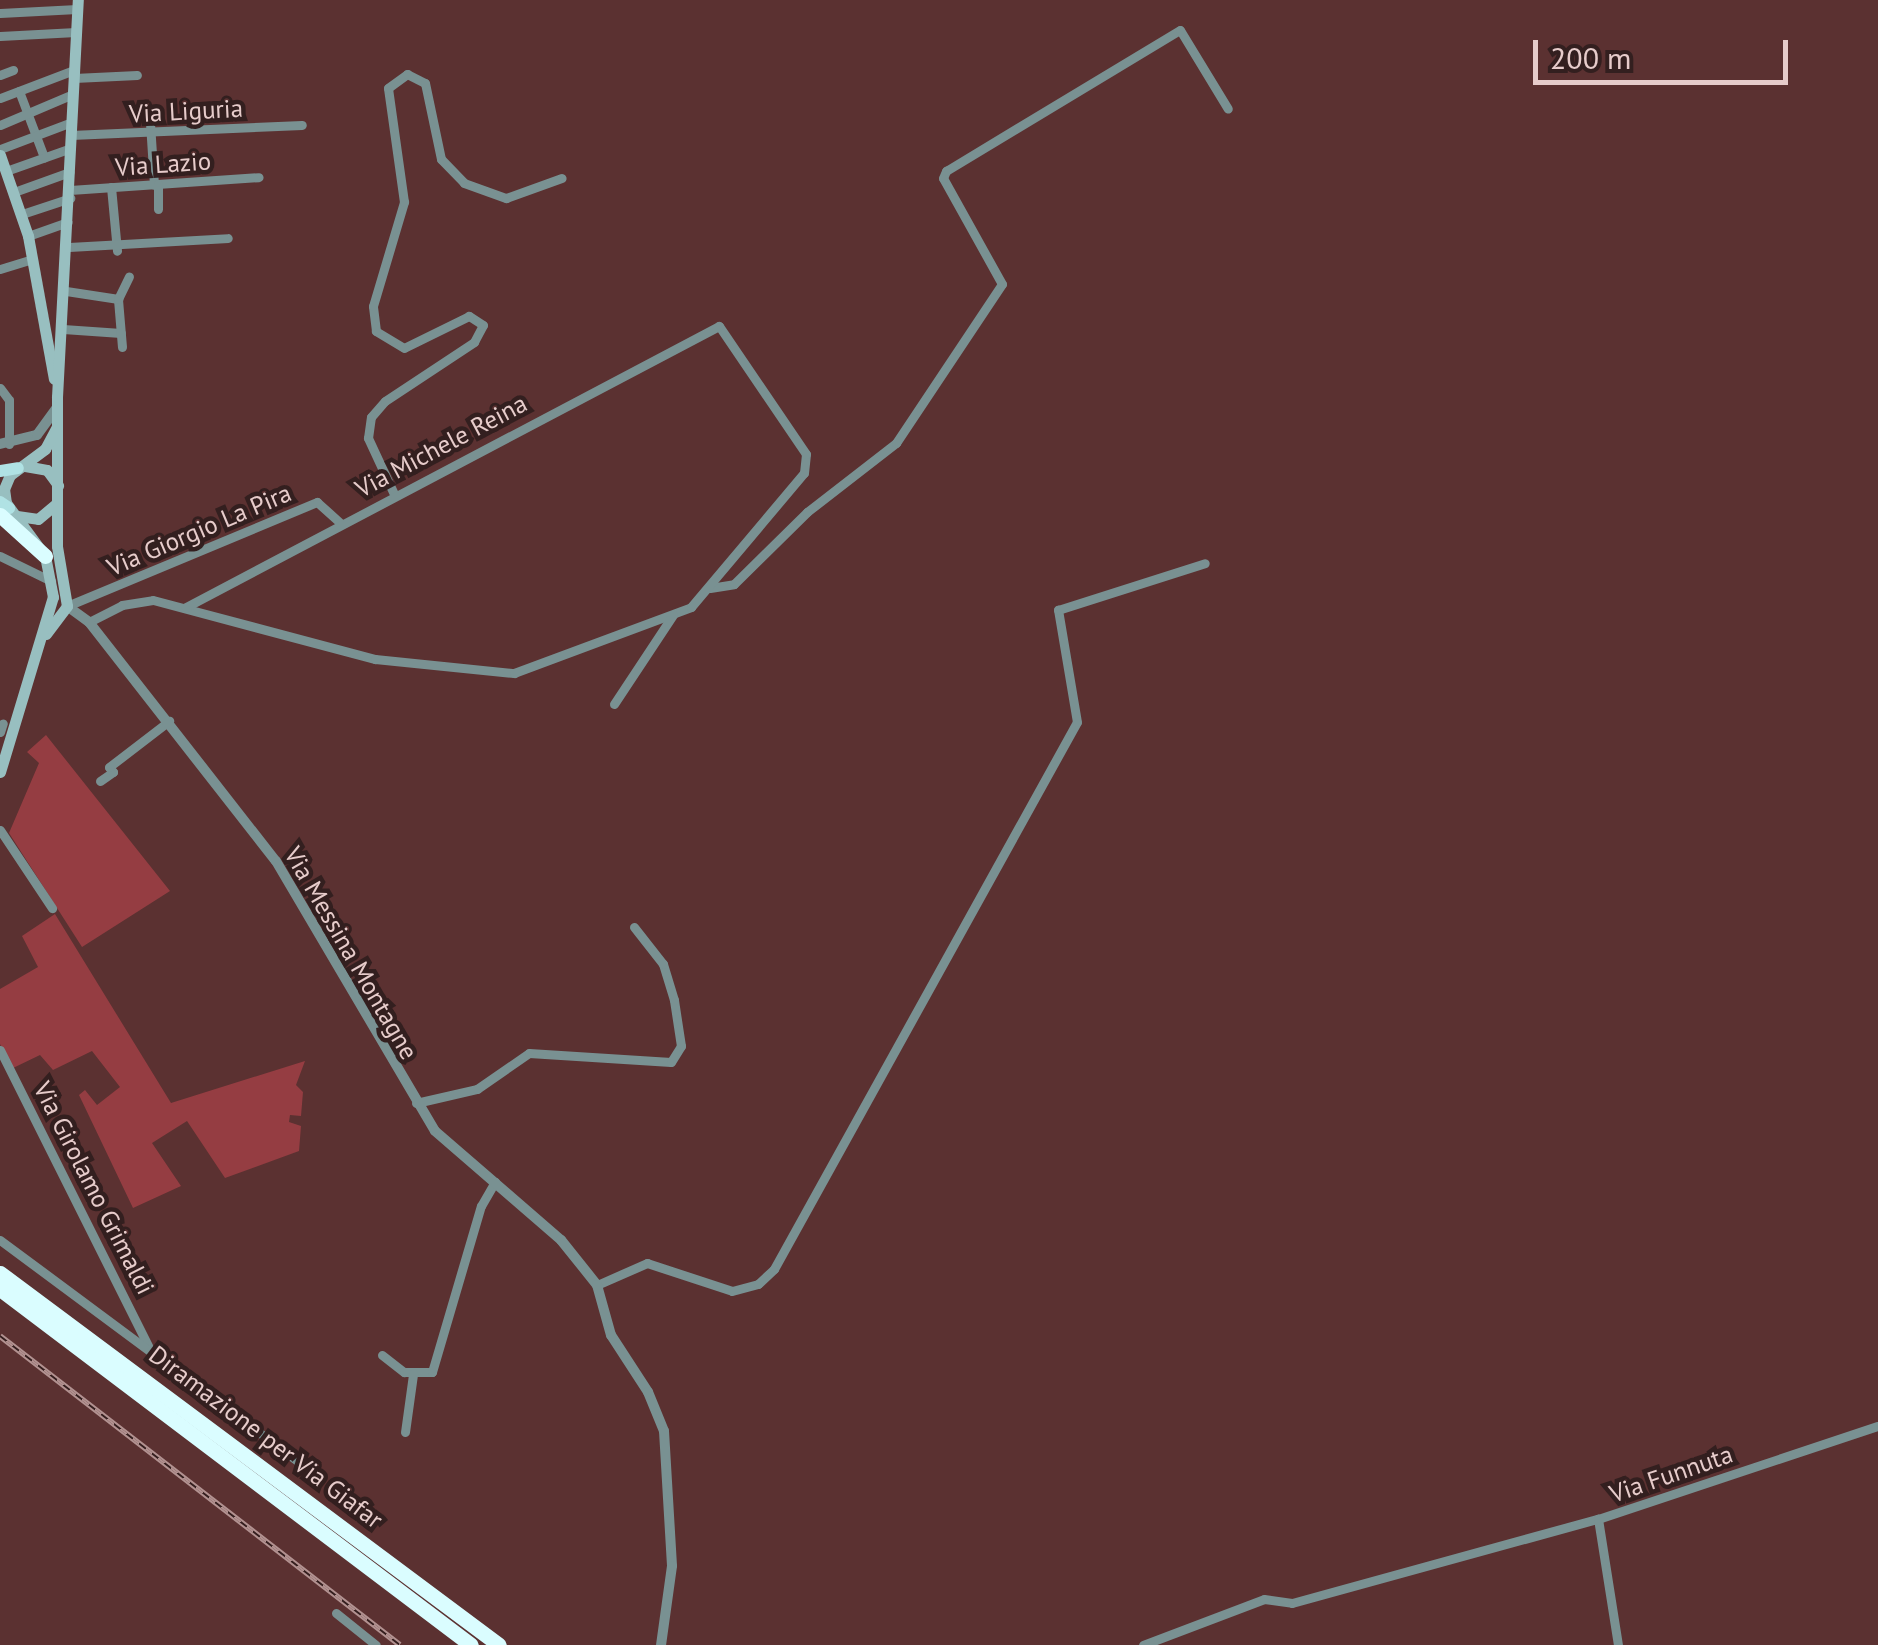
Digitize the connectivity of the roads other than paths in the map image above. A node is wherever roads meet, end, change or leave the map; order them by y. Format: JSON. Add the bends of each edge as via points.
{"nodes":[{"id":1,"x":77,"y":5,"type":"edge"},
{"id":2,"x":2,"y":13,"type":"edge"},
{"id":3,"x":76,"y":32,"type":"junction"},
{"id":4,"x":4,"y":36,"type":"edge"},
{"id":5,"x":13,"y":70,"type":"dead end"},
{"id":6,"x":74,"y":74,"type":"junction"},
{"id":7,"x":0,"y":75,"type":"edge"},
{"id":8,"x":136,"y":75,"type":"dead end"},
{"id":9,"x":19,"y":91,"type":"junction"},
{"id":10,"x":74,"y":94,"type":"junction"},
{"id":11,"x":0,"y":98,"type":"edge"},
{"id":12,"x":1228,"y":109,"type":"dead end"},
{"id":13,"x":27,"y":112,"type":"junction"},
{"id":14,"x":0,"y":125,"type":"edge"},
{"id":15,"x":302,"y":125,"type":"dead end"},
{"id":16,"x":151,"y":128,"type":"junction"},
{"id":17,"x":36,"y":135,"type":"junction"},
{"id":18,"x":71,"y":135,"type":"junction"},
{"id":19,"x":44,"y":157,"type":"junction"},
{"id":20,"x":2,"y":161,"type":"edge"},
{"id":21,"x":70,"y":172,"type":"junction"},
{"id":22,"x":259,"y":177,"type":"dead end"},
{"id":23,"x":562,"y":178,"type":"dead end"},
{"id":24,"x":156,"y":185,"type":"junction"},
{"id":25,"x":111,"y":187,"type":"junction"},
{"id":26,"x":14,"y":192,"type":"junction"},
{"id":27,"x":70,"y":194,"type":"junction"},
{"id":28,"x":158,"y":209,"type":"dead end"},
{"id":29,"x":22,"y":214,"type":"junction"},
{"id":30,"x":69,"y":222,"type":"junction"},
{"id":31,"x":28,"y":236,"type":"junction"},
{"id":32,"x":228,"y":238,"type":"dead end"},
{"id":33,"x":68,"y":247,"type":"junction"},
{"id":34,"x":116,"y":248,"type":"junction"},
{"id":35,"x":32,"y":259,"type":"junction"},
{"id":36,"x":0,"y":269,"type":"edge"},
{"id":37,"x":129,"y":276,"type":"dead end"},
{"id":38,"x":66,"y":292,"type":"junction"},
{"id":39,"x":118,"y":299,"type":"junction"},
{"id":40,"x":64,"y":311,"type":"junction"},
{"id":41,"x":43,"y":312,"type":"junction"},
{"id":42,"x":63,"y":328,"type":"junction"},
{"id":43,"x":121,"y":333,"type":"junction"},
{"id":44,"x":56,"y":342,"type":"junction"},
{"id":45,"x":122,"y":347,"type":"dead end"},
{"id":46,"x":0,"y":388,"type":"edge"},
{"id":47,"x":57,"y":402,"type":"junction"},
{"id":48,"x":58,"y":424,"type":"junction"},
{"id":49,"x":37,"y":435,"type":"junction"},
{"id":50,"x":49,"y":443,"type":"junction"},
{"id":51,"x":5,"y":444,"type":"edge"},
{"id":52,"x":20,"y":467,"type":"junction"},
{"id":53,"x":0,"y":472,"type":"edge"},
{"id":54,"x":394,"y":494,"type":"junction"},
{"id":55,"x":58,"y":497,"type":"junction"},
{"id":56,"x":6,"y":510,"type":"edge"},
{"id":57,"x":340,"y":523,"type":"junction"},
{"id":58,"x":0,"y":556,"type":"edge"},
{"id":59,"x":45,"y":556,"type":"joint"},
{"id":60,"x":1205,"y":563,"type":"dead end"},
{"id":61,"x":51,"y":581,"type":"junction"},
{"id":62,"x":123,"y":582,"type":"junction"},
{"id":63,"x":710,"y":588,"type":"junction"},
{"id":64,"x":54,"y":597,"type":"junction"},
{"id":65,"x":140,"y":599,"type":"junction"},
{"id":66,"x":67,"y":606,"type":"junction"},
{"id":67,"x":186,"y":607,"type":"junction"},
{"id":68,"x":674,"y":614,"type":"junction"},
{"id":69,"x":90,"y":622,"type":"junction"},
{"id":70,"x":46,"y":634,"type":"junction"},
{"id":71,"x":614,"y":704,"type":"dead end"},
{"id":72,"x":19,"y":719,"type":"junction"},
{"id":73,"x":169,"y":721,"type":"junction"},
{"id":74,"x":1,"y":727,"type":"edge"},
{"id":75,"x":0,"y":772,"type":"edge"},
{"id":76,"x":100,"y":781,"type":"dead end"},
{"id":77,"x":0,"y":830,"type":"edge"},
{"id":78,"x":52,"y":908,"type":"dead end"},
{"id":79,"x":634,"y":926,"type":"dead end"},
{"id":80,"x":1,"y":1054,"type":"edge"},
{"id":81,"x":416,"y":1103,"type":"junction"},
{"id":82,"x":495,"y":1182,"type":"junction"},
{"id":83,"x":0,"y":1240,"type":"edge"},
{"id":84,"x":0,"y":1272,"type":"edge"},
{"id":85,"x":597,"y":1285,"type":"junction"},
{"id":86,"x":0,"y":1289,"type":"edge"},
{"id":87,"x":148,"y":1346,"type":"junction"},
{"id":88,"x":382,"y":1355,"type":"dead end"},
{"id":89,"x":413,"y":1374,"type":"junction"},
{"id":90,"x":1878,"y":1426,"type":"edge"},
{"id":91,"x":406,"y":1432,"type":"dead end"},
{"id":92,"x":299,"y":1462,"type":"dead end"},
{"id":93,"x":1598,"y":1520,"type":"junction"},
{"id":94,"x":356,"y":1546,"type":"junction"},
{"id":95,"x":336,"y":1612,"type":"dead end"},
{"id":96,"x":376,"y":1645,"type":"edge"},
{"id":97,"x":471,"y":1645,"type":"edge"},
{"id":98,"x":499,"y":1645,"type":"edge"},
{"id":99,"x":661,"y":1645,"type":"edge"},
{"id":100,"x":1143,"y":1645,"type":"edge"},
{"id":101,"x":1618,"y":1645,"type":"edge"}],
"edges":[{"from":1,"to":2,"type":"street"},
{"from":1,"to":3,"type":"main road"},
{"from":2,"to":4,"type":"street"},
{"from":3,"to":4,"type":"street"},
{"from":3,"to":6,"type":"main road"},
{"from":5,"to":7,"type":"street"},
{"from":6,"to":8,"type":"street"},
{"from":6,"to":9,"type":"street"},
{"from":6,"to":10,"type":"main road"},
{"from":9,"to":11,"type":"street"},
{"from":9,"to":13,"type":"street"},
{"from":10,"to":13,"type":"street"},
{"from":10,"to":18,"type":"main road"},
{"from":12,"to":63,"type":"street","via":[[1180,30],[946,171],[943,178],[1002,284],[896,442],[807,512],[734,584]]},
{"from":13,"to":14,"type":"street"},
{"from":13,"to":17,"type":"street"},
{"from":15,"to":16,"type":"street","name":"Via Liguria"},
{"from":16,"to":18,"type":"street","name":"Via Liguria"},
{"from":16,"to":24,"type":"street"},
{"from":17,"to":18,"type":"street"},
{"from":17,"to":19,"type":"street"},
{"from":17,"to":20,"type":"street"},
{"from":18,"to":19,"type":"street"},
{"from":18,"to":21,"type":"main road"},
{"from":19,"to":20,"type":"street"},
{"from":20,"to":26,"type":"main road"},
{"from":21,"to":26,"type":"street"},
{"from":21,"to":27,"type":"main road"},
{"from":22,"to":24,"type":"street","name":"Via Lazio"},
{"from":23,"to":54,"type":"street","via":[[506,198],[464,183],[441,159],[426,84],[407,74],[388,88],[404,202],[373,306],[376,331],[404,348],[470,316],[484,325],[474,342],[385,400],[371,417],[368,438]]},
{"from":24,"to":25,"type":"street","name":"Via Lazio"},
{"from":24,"to":28,"type":"street"},
{"from":25,"to":27,"type":"street","name":"Via Lazio"},
{"from":25,"to":34,"type":"street"},
{"from":26,"to":29,"type":"main road"},
{"from":27,"to":29,"type":"street","name":"Via Lazio"},
{"from":27,"to":30,"type":"main road"},
{"from":29,"to":31,"type":"main road"},
{"from":30,"to":31,"type":"street"},
{"from":30,"to":33,"type":"main road"},
{"from":31,"to":35,"type":"main road"},
{"from":32,"to":34,"type":"street"},
{"from":33,"to":34,"type":"street"},
{"from":33,"to":38,"type":"main road"},
{"from":35,"to":36,"type":"street"},
{"from":35,"to":41,"type":"main road"},
{"from":37,"to":39,"type":"street"},
{"from":38,"to":39,"type":"street"},
{"from":38,"to":40,"type":"main road"},
{"from":39,"to":43,"type":"street"},
{"from":40,"to":41,"type":"main road"},
{"from":40,"to":42,"type":"main road"},
{"from":41,"to":44,"type":"main road"},
{"from":42,"to":43,"type":"street"},
{"from":42,"to":44,"type":"main road"},
{"from":43,"to":45,"type":"street"},
{"from":44,"to":47,"type":"main road"},
{"from":46,"to":51,"type":"street","via":[[9,400]]},
{"from":47,"to":48,"type":"main road"},
{"from":47,"to":49,"type":"street"},
{"from":48,"to":50,"type":"main road"},
{"from":48,"to":55,"type":"main road"},
{"from":49,"to":50,"type":"street"},
{"from":49,"to":51,"type":"street"},
{"from":50,"to":52,"type":"main road"},
{"from":52,"to":53,"type":"main road"},
{"from":52,"to":55,"type":"main road","via":[[47,470]]},
{"from":52,"to":56,"type":"main road","via":[[5,484]]},
{"from":54,"to":57,"type":"street","name":"Via Michele Reina"},
{"from":54,"to":63,"type":"street","name":"Via Michele Reina","via":[[719,326],[806,454],[804,473]]},
{"from":55,"to":56,"type":"main road","via":[[38,519]]},
{"from":55,"to":66,"type":"main road"},
{"from":56,"to":59,"type":"highway"},
{"from":57,"to":62,"type":"street","name":"Via Giorgio La Pira","via":[[317,502]]},
{"from":57,"to":67,"type":"street","name":"Via Michele Reina"},
{"from":58,"to":61,"type":"street"},
{"from":59,"to":61,"type":"main road"},
{"from":60,"to":85,"type":"street","via":[[1058,610],[1078,722],[774,1269],[758,1284],[732,1291],[647,1263]]},
{"from":61,"to":64,"type":"main road"},
{"from":62,"to":65,"type":"street"},
{"from":62,"to":66,"type":"street","name":"Via Giorgio La Pira"},
{"from":63,"to":68,"type":"street"},
{"from":64,"to":66,"type":"main road"},
{"from":64,"to":70,"type":"main road"},
{"from":65,"to":67,"type":"street"},
{"from":65,"to":69,"type":"street"},
{"from":66,"to":69,"type":"street","name":"Via Messina Montagne"},
{"from":66,"to":70,"type":"main road"},
{"from":67,"to":68,"type":"street","via":[[375,659],[514,672]]},
{"from":68,"to":71,"type":"street"},
{"from":69,"to":73,"type":"street","name":"Via Messina Montagne"},
{"from":70,"to":72,"type":"main road"},
{"from":72,"to":74,"type":"street"},
{"from":72,"to":75,"type":"main road"},
{"from":73,"to":76,"type":"street"},
{"from":73,"to":81,"type":"street","name":"Via Messina Montagne","via":[[276,861]]},
{"from":77,"to":78,"type":"street"},
{"from":79,"to":81,"type":"street","via":[[648,938],[668,982],[681,1046],[672,1062],[529,1053],[477,1090]]},
{"from":80,"to":87,"type":"street","name":"Via Girolamo Grimaldi"},
{"from":81,"to":82,"type":"street","name":"Via Messina Montagne","via":[[435,1131]]},
{"from":82,"to":85,"type":"street","name":"Via Messina Montagne","via":[[561,1240]]},
{"from":82,"to":89,"type":"street","via":[[481,1206],[438,1363],[432,1372]]},
{"from":83,"to":87,"type":"street"},
{"from":84,"to":94,"type":"highway","name":"Diramazione per Via Giafar"},
{"from":85,"to":99,"type":"street","via":[[611,1335],[648,1392],[664,1432],[672,1566]]},
{"from":86,"to":94,"type":"highway","name":"Diramazione per Via Giafar"},
{"from":87,"to":92,"type":"street"},
{"from":88,"to":89,"type":"street"},
{"from":89,"to":91,"type":"street"},
{"from":90,"to":93,"type":"street","name":"Via Funnuta"},
{"from":93,"to":100,"type":"street","via":[[1292,1604],[1264,1599]]},
{"from":93,"to":101,"type":"street","name":"Via Funnuta"},
{"from":94,"to":97,"type":"highway","name":"Diramazione per Via Giafar"},
{"from":94,"to":98,"type":"highway","name":"Diramazione per Via Giafar"},
{"from":95,"to":96,"type":"street"}]}
